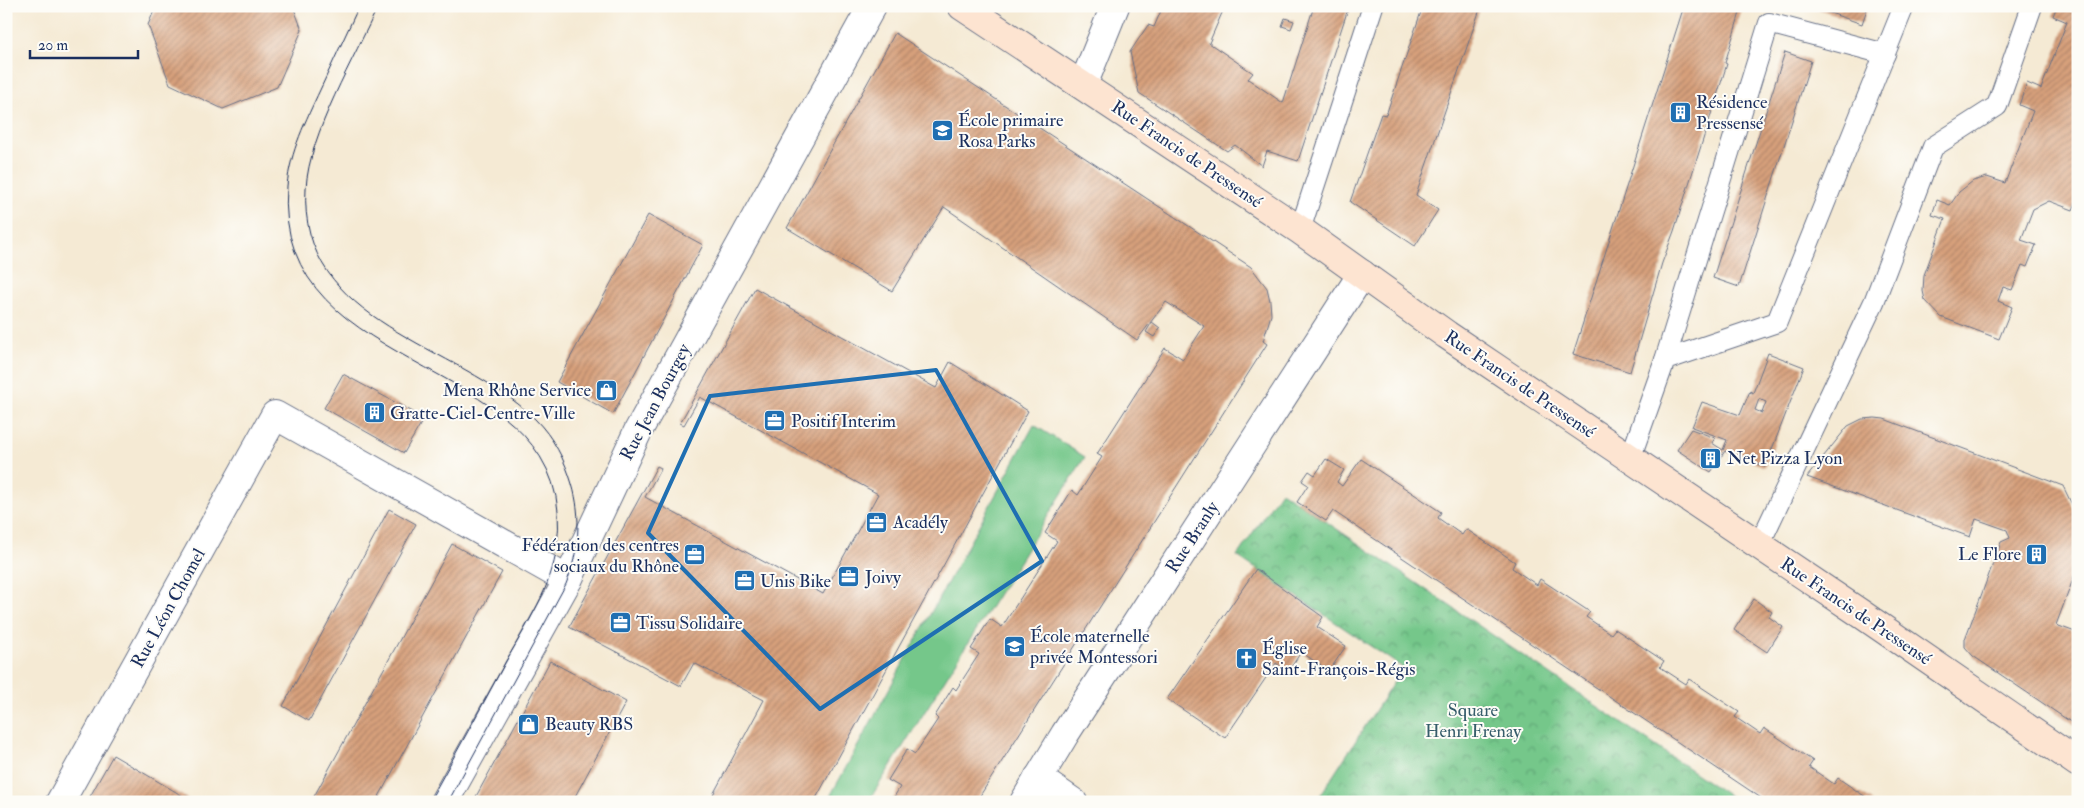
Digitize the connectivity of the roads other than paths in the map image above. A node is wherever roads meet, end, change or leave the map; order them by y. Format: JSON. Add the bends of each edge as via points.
{"nodes":[{"id":1,"x":872,"y":6,"type":"edge"},
{"id":2,"x":962,"y":6,"type":"edge"},
{"id":3,"x":1114,"y":6,"type":"edge"},
{"id":4,"x":1373,"y":6,"type":"edge"},
{"id":5,"x":1904,"y":6,"type":"edge"},
{"id":6,"x":2032,"y":6,"type":"edge"},
{"id":7,"x":1885,"y":54,"type":"junction"},
{"id":8,"x":1083,"y":85,"type":"junction"},
{"id":9,"x":1300,"y":230,"type":"junction"},
{"id":10,"x":1362,"y":274,"type":"junction"},
{"id":11,"x":1665,"y":360,"type":"junction"},
{"id":12,"x":1630,"y":459,"type":"junction"},
{"id":13,"x":1759,"y":545,"type":"junction"},
{"id":14,"x":568,"y":580,"type":"junction"},
{"id":15,"x":2078,"y":763,"type":"edge"},
{"id":16,"x":1038,"y":778,"type":"junction"},
{"id":17,"x":60,"y":802,"type":"edge"},
{"id":18,"x":444,"y":802,"type":"edge"},
{"id":19,"x":1024,"y":802,"type":"edge"},
{"id":20,"x":1073,"y":802,"type":"edge"}],
"edges":[{"from":1,"to":14,"type":"street","name":"Rue Jean Bourgey","via":[[638,431]]},
{"from":2,"to":8,"type":"street","name":"Rue Francis de Pressensé"},
{"from":3,"to":8,"type":"street"},
{"from":4,"to":9,"type":"lane"},
{"from":5,"to":7,"type":"lane"},
{"from":6,"to":13,"type":"lane","via":[[1997,106],[1933,147],[1874,302]]},
{"from":7,"to":11,"type":"lane","via":[[1777,322]]},
{"from":7,"to":11,"type":"lane","via":[[1769,23]]},
{"from":8,"to":9,"type":"street","name":"Rue Francis de Pressensé"},
{"from":9,"to":10,"type":"street","name":"Rue Francis de Pressensé"},
{"from":10,"to":12,"type":"street","name":"Rue Francis de Pressensé"},
{"from":10,"to":16,"type":"street","name":"Rue Branly"},
{"from":11,"to":12,"type":"lane"},
{"from":12,"to":13,"type":"street","name":"Rue Francis de Pressensé"},
{"from":13,"to":15,"type":"street","name":"Rue Francis de Pressensé"},
{"from":14,"to":17,"type":"street","name":"Rue Léon Chomel","via":[[275,415]]},
{"from":14,"to":18,"type":"street","name":"Rue Jean Bourgey"},
{"from":16,"to":19,"type":"street","name":"Rue Branly"},
{"from":16,"to":20,"type":"street"}]}
